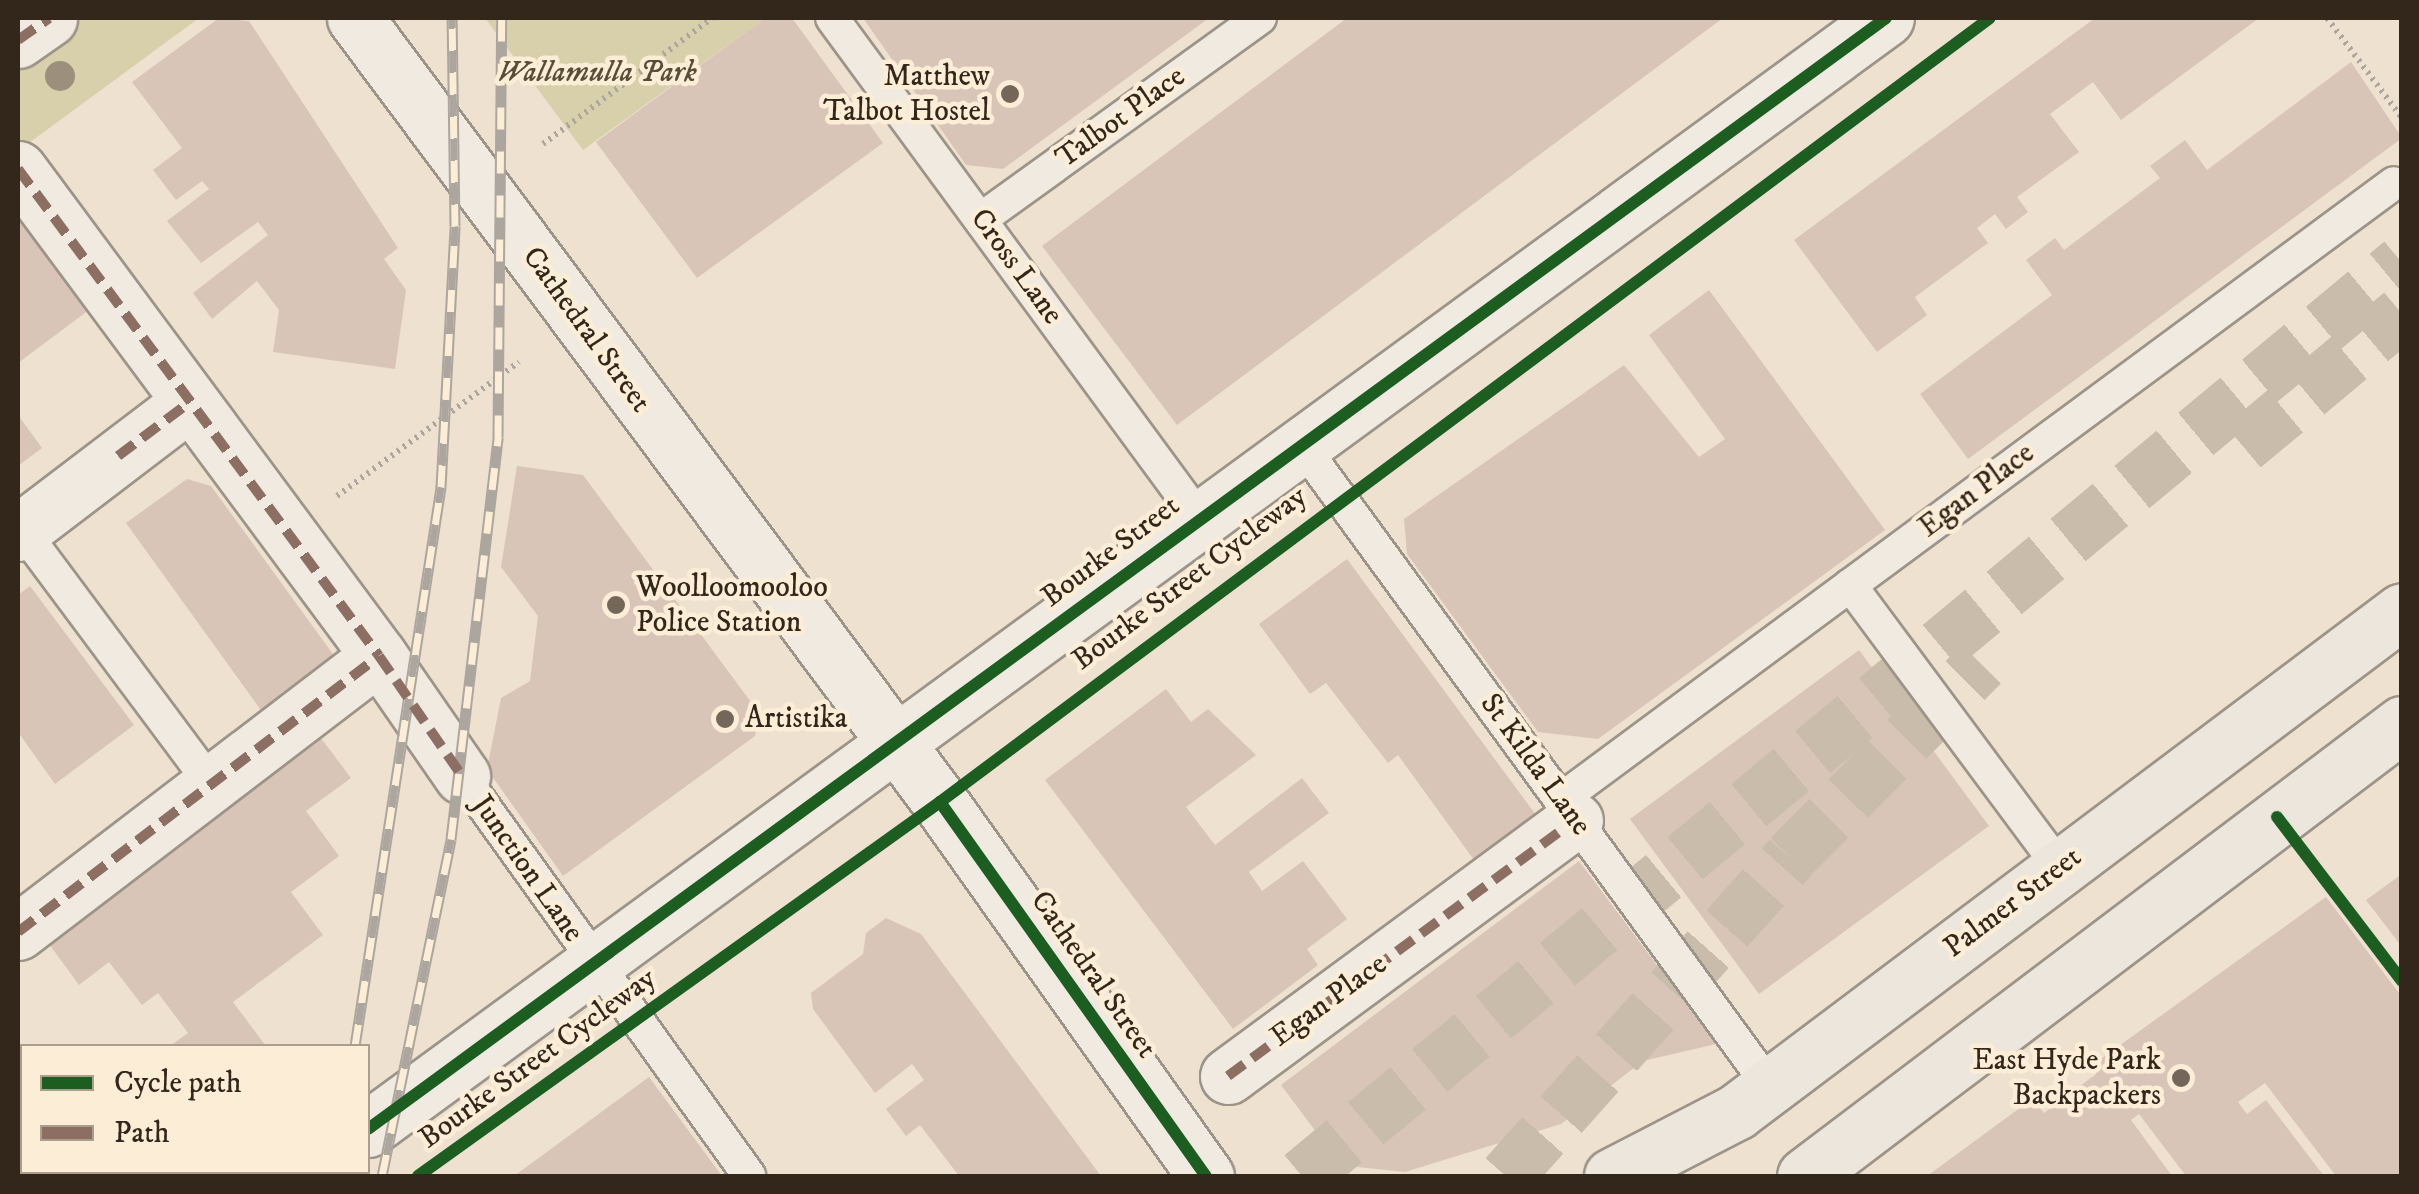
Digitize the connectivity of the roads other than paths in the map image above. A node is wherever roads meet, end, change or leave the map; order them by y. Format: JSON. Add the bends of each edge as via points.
{"nodes":[{"id":1,"x":49,"y":18,"type":"edge"},
{"id":2,"x":355,"y":18,"type":"edge"},
{"id":3,"x":832,"y":18,"type":"edge"},
{"id":4,"x":1260,"y":18,"type":"edge"},
{"id":5,"x":1886,"y":18,"type":"edge"},
{"id":6,"x":18,"y":40,"type":"edge"},
{"id":7,"x":18,"y":169,"type":"edge"},
{"id":8,"x":2394,"y":183,"type":"dead end"},
{"id":9,"x":982,"y":219,"type":"junction"},
{"id":10,"x":190,"y":402,"type":"junction"},
{"id":11,"x":1300,"y":443,"type":"junction"},
{"id":12,"x":1199,"y":518,"type":"junction"},
{"id":13,"x":20,"y":532,"type":"edge"},
{"id":14,"x":1850,"y":586,"type":"junction"},
{"id":15,"x":2402,"y":610,"type":"edge"},
{"id":16,"x":380,"y":656,"type":"junction"},
{"id":17,"x":2402,"y":724,"type":"edge"},
{"id":18,"x":896,"y":743,"type":"junction"},
{"id":19,"x":462,"y":776,"type":"joint"},
{"id":20,"x":211,"y":784,"type":"junction"},
{"id":21,"x":1568,"y":810,"type":"junction"},
{"id":22,"x":2060,"y":868,"type":"junction"},
{"id":23,"x":18,"y":932,"type":"edge"},
{"id":24,"x":594,"y":964,"type":"junction"},
{"id":25,"x":1228,"y":1076,"type":"dead end"},
{"id":26,"x":1770,"y":1087,"type":"junction"},
{"id":27,"x":370,"y":1128,"type":"edge"},
{"id":28,"x":749,"y":1176,"type":"edge"},
{"id":29,"x":1206,"y":1176,"type":"edge"},
{"id":30,"x":1612,"y":1176,"type":"edge"},
{"id":31,"x":1806,"y":1176,"type":"edge"}],
"edges":[{"from":1,"to":6,"type":"street"},
{"from":2,"to":18,"type":"street","name":"Cathedral Street"},
{"from":3,"to":9,"type":"lane","name":"Cross Lane"},
{"from":4,"to":9,"type":"lane","name":"Talbot Place"},
{"from":5,"to":11,"type":"street","name":"Bourke Street"},
{"from":7,"to":10,"type":"street","name":"Junction Lane"},
{"from":8,"to":14,"type":"lane","name":"Egan Place"},
{"from":9,"to":12,"type":"lane","name":"Cross Lane"},
{"from":10,"to":13,"type":"street"},
{"from":10,"to":16,"type":"street","name":"Junction Lane"},
{"from":11,"to":12,"type":"street","name":"Bourke Street"},
{"from":11,"to":21,"type":"lane","name":"St Kilda Lane"},
{"from":12,"to":18,"type":"street","name":"Bourke Street"},
{"from":13,"to":20,"type":"lane"},
{"from":14,"to":21,"type":"lane","name":"Egan Place"},
{"from":14,"to":22,"type":"lane"},
{"from":15,"to":22,"type":"main road","name":"Palmer Street"},
{"from":16,"to":19,"type":"street","name":"Junction Lane"},
{"from":16,"to":20,"type":"street"},
{"from":17,"to":31,"type":"main road"},
{"from":18,"to":24,"type":"street","name":"Bourke Street"},
{"from":18,"to":29,"type":"street","name":"Cathedral Street"},
{"from":19,"to":24,"type":"lane","name":"Junction Lane"},
{"from":20,"to":23,"type":"street"},
{"from":21,"to":25,"type":"street","name":"Egan Place"},
{"from":21,"to":26,"type":"lane","name":"St Kilda Lane"},
{"from":22,"to":26,"type":"main road","name":"Palmer Street"},
{"from":24,"to":27,"type":"street","name":"Bourke Street"},
{"from":24,"to":28,"type":"lane","name":"Junction Lane"},
{"from":26,"to":30,"type":"main road","name":"Palmer Street"}]}
